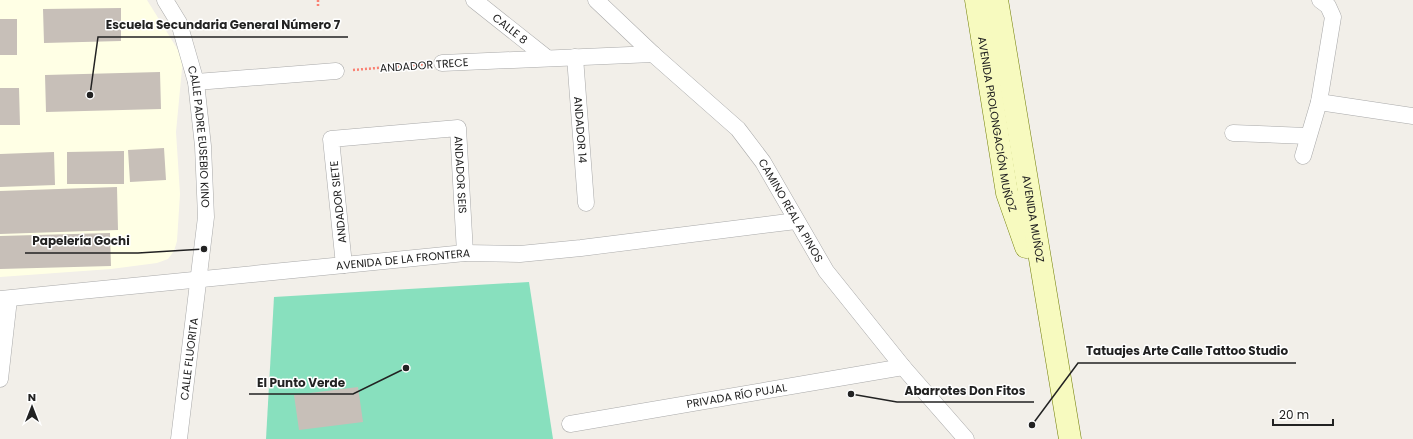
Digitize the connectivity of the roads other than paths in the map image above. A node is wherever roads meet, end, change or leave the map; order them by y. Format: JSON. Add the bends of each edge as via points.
{"nodes":[{"id":1,"x":166,"y":0,"type":"edge"},
{"id":2,"x":474,"y":0,"type":"edge"},
{"id":3,"x":596,"y":0,"type":"edge"},
{"id":4,"x":976,"y":0,"type":"edge"},
{"id":5,"x":985,"y":0,"type":"edge"},
{"id":6,"x":997,"y":0,"type":"edge"},
{"id":7,"x":1007,"y":0,"type":"edge"},
{"id":8,"x":1320,"y":0,"type":"edge"},
{"id":9,"x":653,"y":54,"type":"junction"},
{"id":10,"x":575,"y":57,"type":"junction"},
{"id":11,"x":547,"y":58,"type":"junction"},
{"id":12,"x":442,"y":63,"type":"road end"},
{"id":13,"x":336,"y":71,"type":"road end"},
{"id":14,"x":196,"y":82,"type":"junction"},
{"id":15,"x":1319,"y":102,"type":"junction"},
{"id":16,"x":1413,"y":116,"type":"edge"},
{"id":17,"x":1233,"y":133,"type":"dead end"},
{"id":18,"x":1308,"y":136,"type":"junction"},
{"id":19,"x":331,"y":139,"type":"joint"},
{"id":20,"x":1302,"y":156,"type":"dead end"},
{"id":21,"x":586,"y":203,"type":"dead end"},
{"id":22,"x":796,"y":221,"type":"junction"},
{"id":23,"x":465,"y":253,"type":"junction"},
{"id":24,"x":1034,"y":255,"type":"junction"},
{"id":25,"x":344,"y":265,"type":"junction"},
{"id":26,"x":199,"y":279,"type":"junction"},
{"id":27,"x":5,"y":299,"type":"edge"},
{"id":28,"x":903,"y":367,"type":"junction"},
{"id":29,"x":0,"y":379,"type":"edge"},
{"id":30,"x":570,"y":424,"type":"dead end"},
{"id":31,"x":179,"y":439,"type":"edge"},
{"id":32,"x":966,"y":439,"type":"edge"},
{"id":33,"x":1056,"y":439,"type":"edge"},
{"id":34,"x":1070,"y":439,"type":"edge"}],
"edges":[{"from":1,"to":14,"type":"street","name":"CALLE PADRE EUSEBIO KINO","via":[[179,23]]},
{"from":2,"to":11,"type":"street","name":"CALLE 8"},
{"from":3,"to":9,"type":"street","name":"CAMINO REAL A PINOS"},
{"from":4,"to":24,"type":"main road","name":"AVENIDA PROLONGACIÓN MUÑOZ","via":[[1007,193]]},
{"from":5,"to":24,"type":"main road","name":"AVENIDA MUÑOZ"},
{"from":6,"to":24,"type":"main road","name":"AVENIDA MUÑOZ"},
{"from":7,"to":24,"type":"main road","via":[[1039,189]]},
{"from":8,"to":15,"type":"street","via":[[1328,6],[1333,17]]},
{"from":9,"to":10,"type":"street","name":"ANDADOR TRECE"},
{"from":9,"to":22,"type":"street","name":"CAMINO REAL A PINOS","via":[[738,129],[763,162]]},
{"from":10,"to":11,"type":"street","name":"ANDADOR TRECE"},
{"from":10,"to":21,"type":"street","name":"ANDADOR 14"},
{"from":11,"to":12,"type":"street","name":"ANDADOR TRECE"},
{"from":13,"to":14,"type":"street"},
{"from":14,"to":26,"type":"street","name":"CALLE PADRE EUSEBIO KINO","via":[[203,146],[206,217]]},
{"from":15,"to":16,"type":"street"},
{"from":15,"to":18,"type":"street"},
{"from":17,"to":18,"type":"street"},
{"from":18,"to":20,"type":"street"},
{"from":19,"to":23,"type":"street","name":"ANDADOR SEIS","via":[[458,128]]},
{"from":19,"to":25,"type":"street","name":"ANDADOR SIETE"},
{"from":22,"to":23,"type":"street","name":"AVENIDA DE LA FRONTERA","via":[[574,249],[520,254]]},
{"from":22,"to":28,"type":"street","name":"CAMINO REAL A PINOS","via":[[826,271]]},
{"from":23,"to":25,"type":"street","name":"AVENIDA DE LA FRONTERA"},
{"from":24,"to":33,"type":"main road","name":"AVENIDA MUÑOZ"},
{"from":24,"to":34,"type":"main road","name":"AVENIDA MUÑOZ"},
{"from":25,"to":26,"type":"street","name":"AVENIDA DE LA FRONTERA"},
{"from":26,"to":27,"type":"street","name":"AVENIDA DE LA FRONTERA"},
{"from":26,"to":31,"type":"street","name":"CALLE FLUORITA"},
{"from":27,"to":29,"type":"street","name":"AVENIDA DE LA FRONTERA"},
{"from":28,"to":30,"type":"street","name":"PRIVADA RÍO PUJAL"},
{"from":28,"to":32,"type":"street","name":"CAMINO REAL A PINOS"}]}
